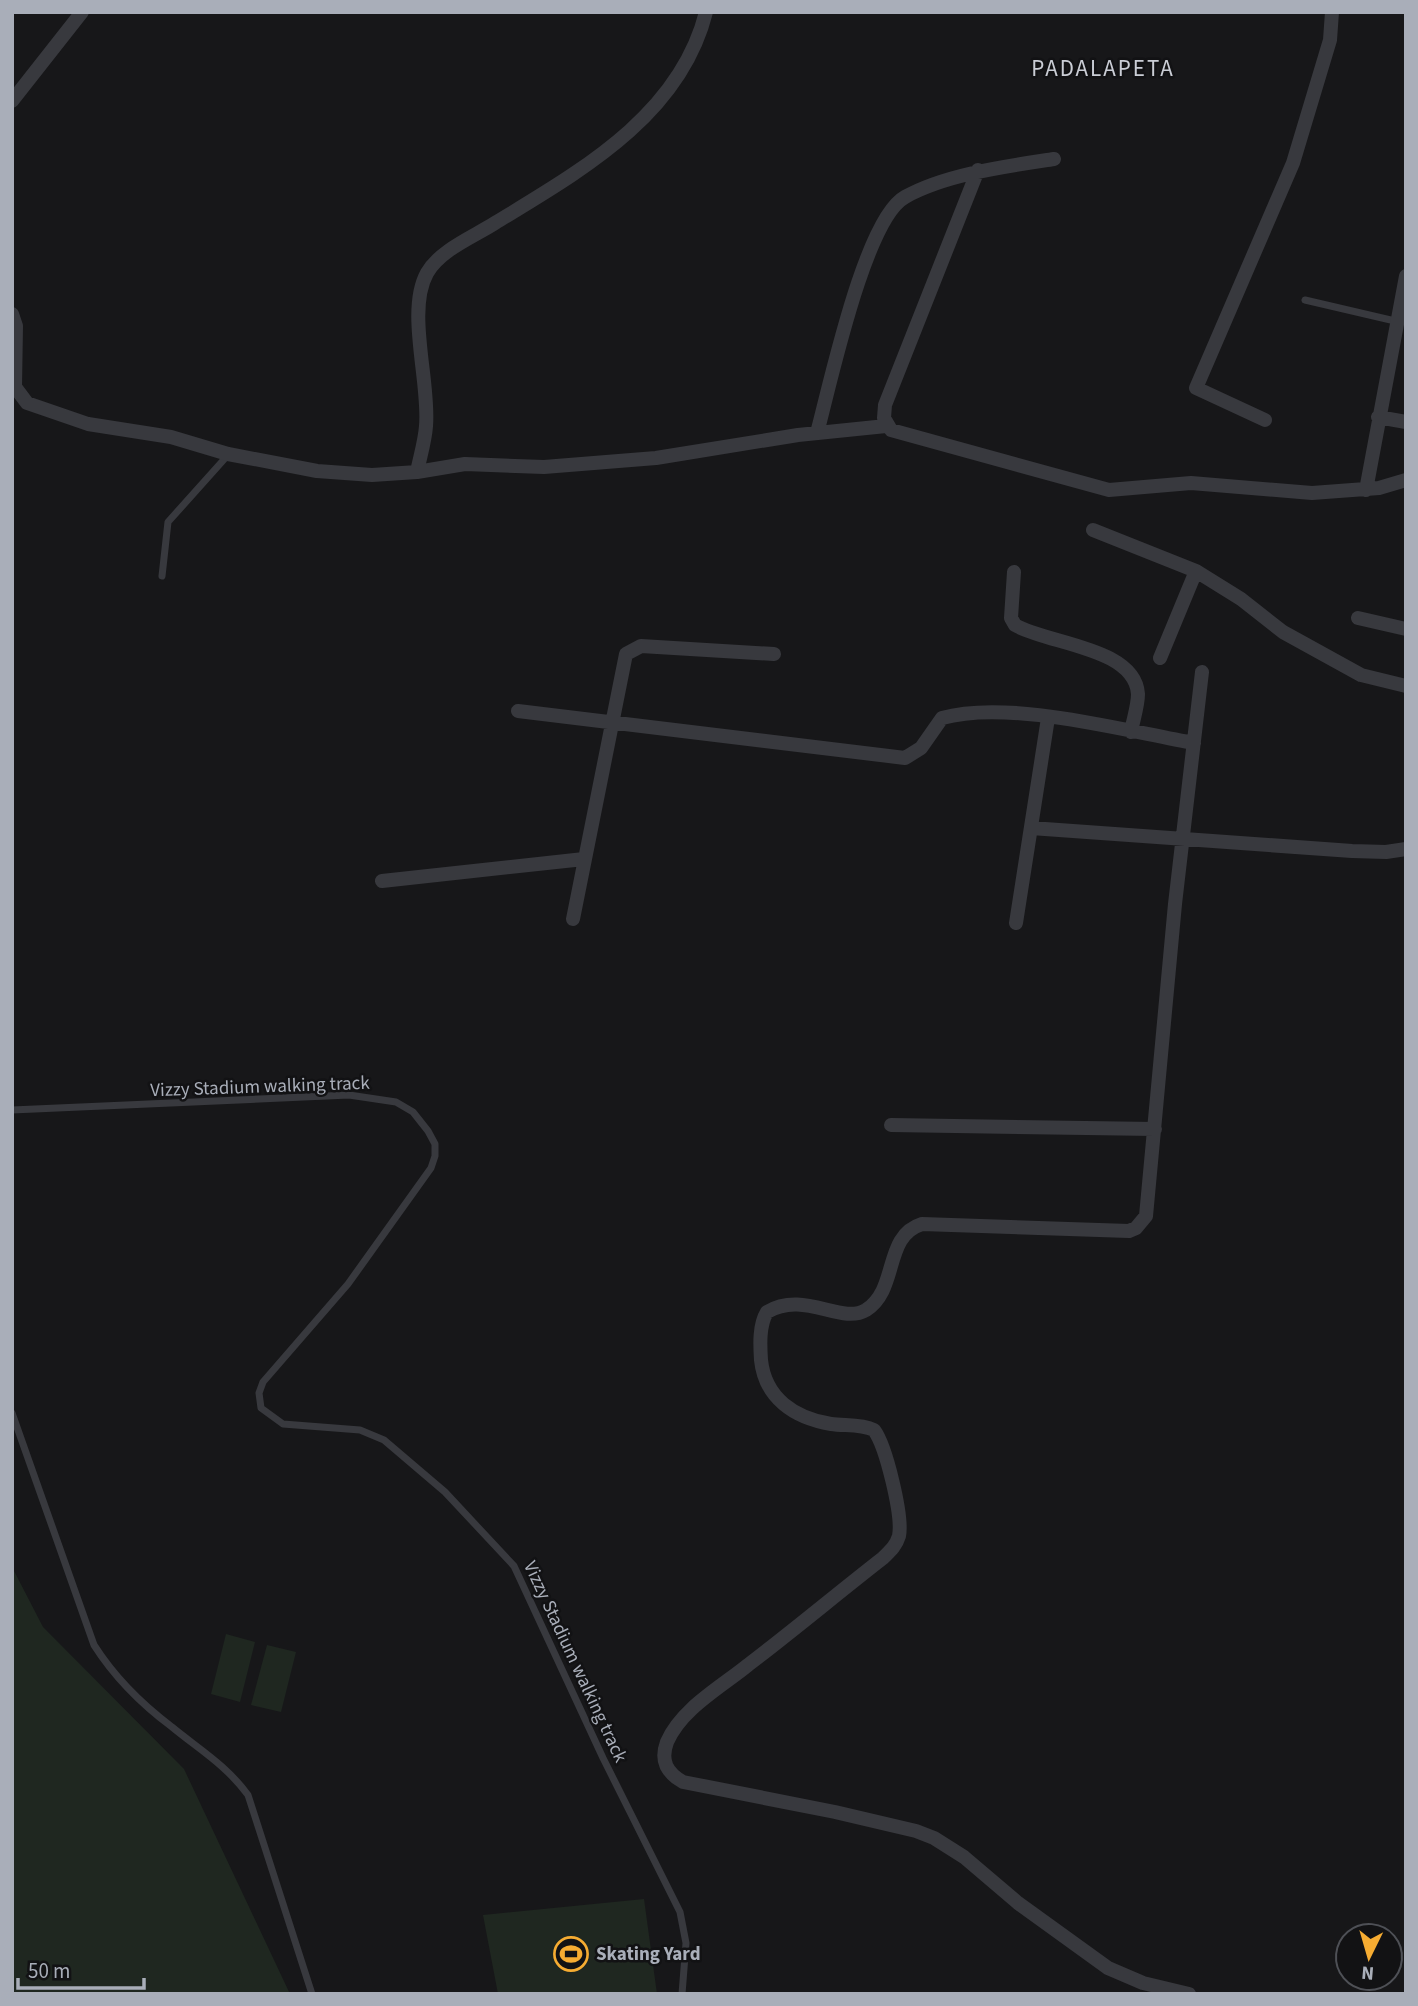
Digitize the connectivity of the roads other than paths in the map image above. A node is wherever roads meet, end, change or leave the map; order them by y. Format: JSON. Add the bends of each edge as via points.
{"nodes":[{"id":1,"x":82,"y":12,"type":"edge"},
{"id":2,"x":706,"y":12,"type":"edge"},
{"id":3,"x":1332,"y":12,"type":"edge"},
{"id":4,"x":12,"y":101,"type":"edge"},
{"id":5,"x":1054,"y":159,"type":"dead end"},
{"id":6,"x":978,"y":170,"type":"junction"},
{"id":7,"x":1406,"y":276,"type":"edge"},
{"id":8,"x":1305,"y":300,"type":"dead end"},
{"id":9,"x":12,"y":314,"type":"edge"},
{"id":10,"x":1395,"y":321,"type":"junction"},
{"id":11,"x":1378,"y":417,"type":"junction"},
{"id":12,"x":1265,"y":420,"type":"dead end"},
{"id":13,"x":1406,"y":422,"type":"edge"},
{"id":14,"x":886,"y":426,"type":"junction"},
{"id":15,"x":817,"y":433,"type":"junction"},
{"id":16,"x":228,"y":454,"type":"junction"},
{"id":17,"x":417,"y":472,"type":"junction"},
{"id":18,"x":1406,"y":480,"type":"edge"},
{"id":19,"x":1366,"y":490,"type":"junction"},
{"id":20,"x":1093,"y":530,"type":"dead end"},
{"id":21,"x":1014,"y":572,"type":"dead end"},
{"id":22,"x":1196,"y":572,"type":"junction"},
{"id":23,"x":162,"y":576,"type":"dead end"},
{"id":24,"x":1358,"y":618,"type":"dead end"},
{"id":25,"x":1406,"y":629,"type":"edge"},
{"id":26,"x":774,"y":654,"type":"dead end"},
{"id":27,"x":1160,"y":658,"type":"dead end"},
{"id":28,"x":1202,"y":672,"type":"dead end"},
{"id":29,"x":1406,"y":687,"type":"edge"},
{"id":30,"x":519,"y":711,"type":"dead end"},
{"id":31,"x":1048,"y":718,"type":"junction"},
{"id":32,"x":611,"y":722,"type":"junction"},
{"id":33,"x":1131,"y":732,"type":"junction"},
{"id":34,"x":1194,"y":743,"type":"junction"},
{"id":35,"x":1031,"y":828,"type":"junction"},
{"id":36,"x":1182,"y":839,"type":"junction"},
{"id":37,"x":1406,"y":849,"type":"edge"},
{"id":38,"x":584,"y":859,"type":"junction"},
{"id":39,"x":382,"y":881,"type":"dead end"},
{"id":40,"x":573,"y":919,"type":"dead end"},
{"id":41,"x":1016,"y":923,"type":"dead end"},
{"id":42,"x":12,"y":1110,"type":"edge"},
{"id":43,"x":891,"y":1125,"type":"dead end"},
{"id":44,"x":1155,"y":1129,"type":"junction"},
{"id":45,"x":12,"y":1413,"type":"edge"},
{"id":46,"x":312,"y":1994,"type":"edge"},
{"id":47,"x":682,"y":1994,"type":"edge"},
{"id":48,"x":1189,"y":1994,"type":"edge"}],
"edges":[{"from":1,"to":4,"type":"street"},
{"from":2,"to":17,"type":"street","via":[[687,63],[660,103],[566,180],[445,253],[428,271],[420,300],[427,425]]},
{"from":3,"to":12,"type":"street","via":[[1330,40],[1293,163],[1196,388]]},
{"from":5,"to":6,"type":"street"},
{"from":6,"to":14,"type":"street","via":[[884,405]]},
{"from":6,"to":15,"type":"street","via":[[904,197],[887,214],[867,256]]},
{"from":7,"to":10,"type":"street"},
{"from":8,"to":10,"type":"lane"},
{"from":9,"to":16,"type":"street","via":[[16,326],[15,387],[27,403],[89,424],[171,437]]},
{"from":10,"to":11,"type":"street"},
{"from":11,"to":13,"type":"street"},
{"from":11,"to":19,"type":"street"},
{"from":14,"to":15,"type":"street"},
{"from":14,"to":19,"type":"street","via":[[1109,491],[1191,483],[1312,494]]},
{"from":15,"to":17,"type":"street","via":[[656,458],[544,467],[465,464]]},
{"from":16,"to":17,"type":"street","via":[[317,471]]},
{"from":16,"to":23,"type":"lane","via":[[168,522]]},
{"from":18,"to":19,"type":"street"},
{"from":20,"to":22,"type":"street"},
{"from":21,"to":33,"type":"street","via":[[1011,618],[1015,625],[1107,656],[1131,674],[1138,694]]},
{"from":22,"to":27,"type":"street"},
{"from":22,"to":29,"type":"street","via":[[1283,632],[1360,675]]},
{"from":24,"to":25,"type":"street"},
{"from":26,"to":32,"type":"street","via":[[631,649],[622,665]]},
{"from":28,"to":34,"type":"street"},
{"from":30,"to":32,"type":"street"},
{"from":31,"to":32,"type":"street","via":[[978,711],[951,715],[935,724],[921,748],[905,758]]},
{"from":31,"to":33,"type":"street"},
{"from":31,"to":35,"type":"street"},
{"from":32,"to":38,"type":"street"},
{"from":33,"to":34,"type":"street"},
{"from":34,"to":36,"type":"street"},
{"from":35,"to":36,"type":"street"},
{"from":35,"to":41,"type":"street"},
{"from":36,"to":37,"type":"street","via":[[1385,852]]},
{"from":36,"to":44,"type":"street"},
{"from":38,"to":39,"type":"street"},
{"from":38,"to":40,"type":"street"},
{"from":42,"to":47,"type":"lane","name":"Vizzy Stadium walking track","via":[[349,1095],[396,1102],[422,1121],[435,1144],[431,1168],[348,1284],[263,1382],[261,1408],[283,1424],[360,1430],[384,1440],[445,1492],[514,1566],[680,1912],[686,1943]]},
{"from":43,"to":44,"type":"street"},
{"from":44,"to":48,"type":"street","via":[[1146,1216],[1136,1228],[1106,1231],[922,1224],[900,1239],[885,1287],[866,1309],[852,1314],[787,1303],[767,1312],[761,1329],[765,1383],[772,1395],[796,1413],[874,1430],[884,1452],[899,1537],[883,1558],[713,1691],[678,1725],[667,1742],[664,1760],[672,1776],[683,1782],[835,1812],[934,1838],[1108,1968],[1143,1983]]},
{"from":45,"to":46,"type":"lane","via":[[100,1655],[138,1700],[216,1758],[248,1795]]}]}
